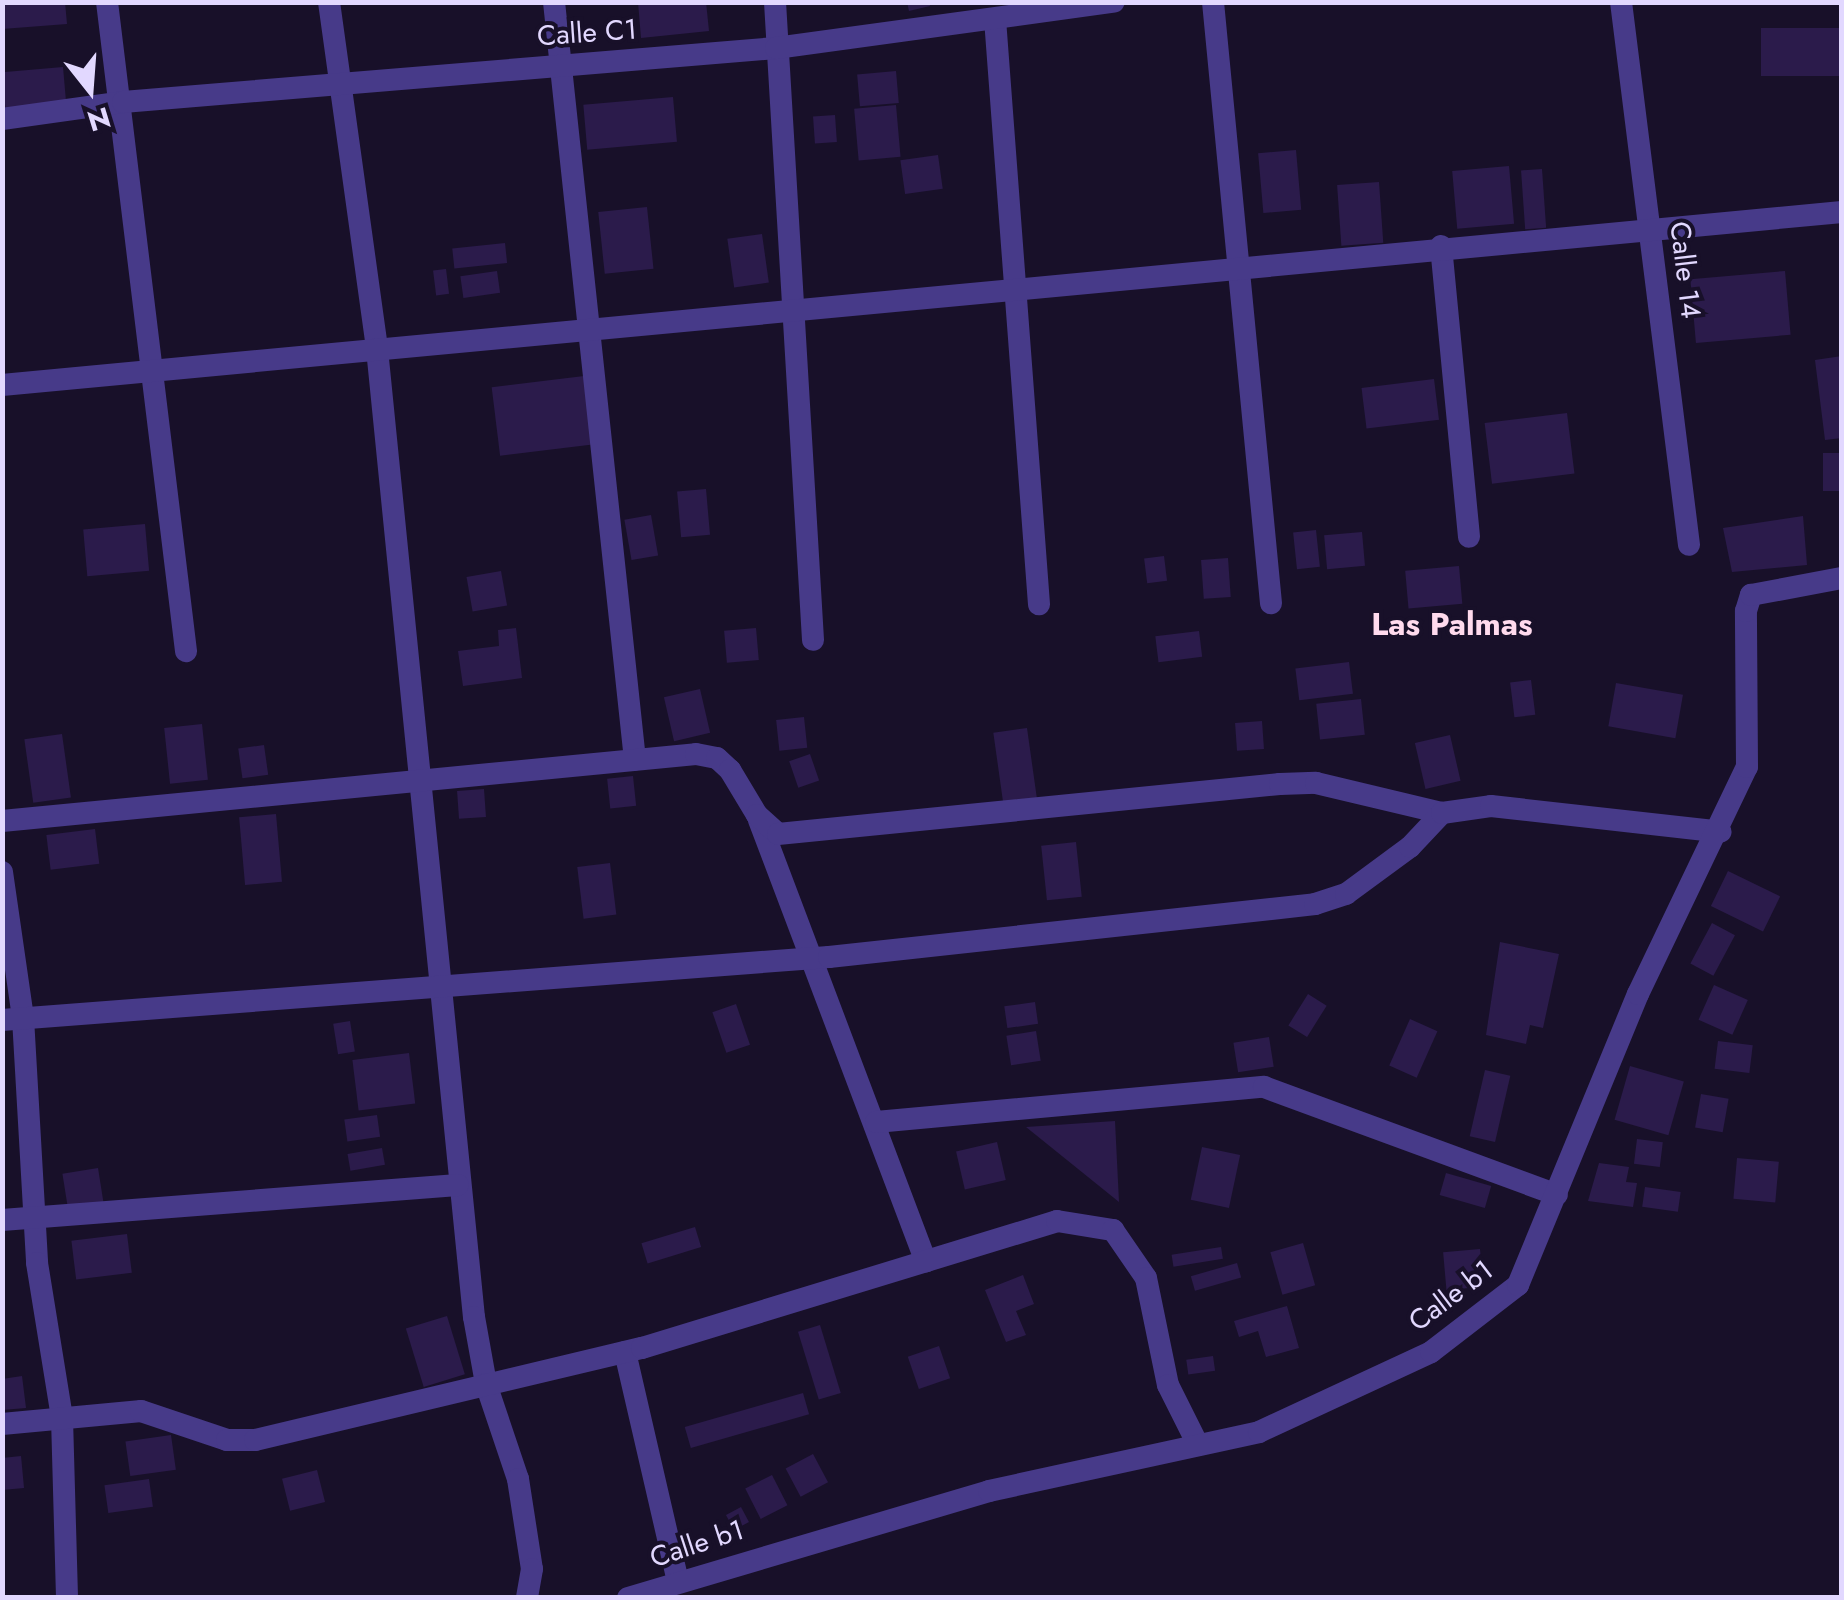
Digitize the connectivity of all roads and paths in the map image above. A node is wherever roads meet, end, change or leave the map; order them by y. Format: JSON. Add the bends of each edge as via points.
{"nodes":[{"id":1,"x":107,"y":2,"type":"edge"},
{"id":2,"x":329,"y":2,"type":"edge"},
{"id":3,"x":554,"y":2,"type":"edge"},
{"id":4,"x":775,"y":2,"type":"edge"},
{"id":5,"x":1114,"y":2,"type":"edge"},
{"id":6,"x":1214,"y":2,"type":"edge"},
{"id":7,"x":1621,"y":2,"type":"edge"},
{"id":8,"x":995,"y":19,"type":"junction"},
{"id":9,"x":776,"y":48,"type":"junction"},
{"id":10,"x":560,"y":66,"type":"junction"},
{"id":11,"x":339,"y":86,"type":"junction"},
{"id":12,"x":122,"y":102,"type":"junction"},
{"id":13,"x":2,"y":119,"type":"edge"},
{"id":14,"x":1842,"y":212,"type":"edge"},
{"id":15,"x":1650,"y":226,"type":"junction"},
{"id":16,"x":1441,"y":246,"type":"junction"},
{"id":17,"x":1240,"y":265,"type":"junction"},
{"id":18,"x":1018,"y":288,"type":"junction"},
{"id":19,"x":791,"y":310,"type":"junction"},
{"id":20,"x":588,"y":327,"type":"junction"},
{"id":21,"x":377,"y":349,"type":"junction"},
{"id":22,"x":156,"y":368,"type":"junction"},
{"id":23,"x":2,"y":385,"type":"edge"},
{"id":24,"x":1470,"y":537,"type":"dead end"},
{"id":25,"x":1689,"y":546,"type":"dead end"},
{"id":26,"x":1842,"y":578,"type":"edge"},
{"id":27,"x":1271,"y":602,"type":"dead end"},
{"id":28,"x":1039,"y":604,"type":"dead end"},
{"id":29,"x":813,"y":640,"type":"dead end"},
{"id":30,"x":186,"y":651,"type":"dead end"},
{"id":31,"x":635,"y":760,"type":"junction"},
{"id":32,"x":422,"y":776,"type":"junction"},
{"id":33,"x":1442,"y":813,"type":"junction"},
{"id":34,"x":757,"y":815,"type":"junction"},
{"id":35,"x":2,"y":821,"type":"edge"},
{"id":36,"x":1721,"y":832,"type":"junction"},
{"id":37,"x":2,"y":872,"type":"edge"},
{"id":38,"x":808,"y":958,"type":"junction"},
{"id":39,"x":442,"y":984,"type":"junction"},
{"id":40,"x":13,"y":1019,"type":"edge"},
{"id":41,"x":876,"y":1122,"type":"junction"},
{"id":42,"x":458,"y":1185,"type":"junction"},
{"id":43,"x":1558,"y":1195,"type":"junction"},
{"id":44,"x":33,"y":1216,"type":"junction"},
{"id":45,"x":2,"y":1220,"type":"edge"},
{"id":46,"x":926,"y":1261,"type":"junction"},
{"id":47,"x":625,"y":1352,"type":"junction"},
{"id":48,"x":486,"y":1384,"type":"junction"},
{"id":49,"x":62,"y":1418,"type":"junction"},
{"id":50,"x":2,"y":1424,"type":"edge"},
{"id":51,"x":1198,"y":1445,"type":"junction"},
{"id":52,"x":678,"y":1582,"type":"junction"},
{"id":53,"x":67,"y":1598,"type":"edge"},
{"id":54,"x":528,"y":1598,"type":"edge"},
{"id":55,"x":628,"y":1598,"type":"edge"}],
"edges":[{"from":1,"to":12,"type":"street"},
{"from":2,"to":11,"type":"street"},
{"from":3,"to":10,"type":"street"},
{"from":4,"to":9,"type":"street"},
{"from":5,"to":8,"type":"street","name":"Calle C1"},
{"from":6,"to":17,"type":"street"},
{"from":7,"to":15,"type":"street","name":"Calle 14"},
{"from":8,"to":9,"type":"street","name":"Calle C1"},
{"from":8,"to":18,"type":"street"},
{"from":9,"to":10,"type":"street","name":"Calle C1"},
{"from":9,"to":19,"type":"street"},
{"from":10,"to":11,"type":"street","name":"Calle C1"},
{"from":10,"to":20,"type":"street"},
{"from":11,"to":12,"type":"street","name":"Calle C1"},
{"from":11,"to":21,"type":"street"},
{"from":12,"to":13,"type":"street","name":"Calle C1"},
{"from":12,"to":22,"type":"street"},
{"from":14,"to":15,"type":"street"},
{"from":15,"to":16,"type":"street"},
{"from":15,"to":25,"type":"street","name":"Calle 14"},
{"from":16,"to":17,"type":"street"},
{"from":16,"to":24,"type":"street"},
{"from":17,"to":18,"type":"street"},
{"from":17,"to":27,"type":"street"},
{"from":18,"to":19,"type":"street"},
{"from":18,"to":28,"type":"street"},
{"from":19,"to":20,"type":"street"},
{"from":19,"to":29,"type":"street"},
{"from":20,"to":21,"type":"street"},
{"from":20,"to":31,"type":"street"},
{"from":21,"to":22,"type":"street"},
{"from":21,"to":32,"type":"street"},
{"from":22,"to":23,"type":"street"},
{"from":22,"to":30,"type":"street"},
{"from":26,"to":36,"type":"street","name":"Calle b1","via":[[1751,595],[1746,767]]},
{"from":31,"to":32,"type":"street"},
{"from":31,"to":34,"type":"street","via":[[717,758]]},
{"from":32,"to":35,"type":"street"},
{"from":32,"to":39,"type":"street"},
{"from":33,"to":34,"type":"street","via":[[1316,783],[804,834],[778,834]]},
{"from":33,"to":36,"type":"street","via":[[1491,806]]},
{"from":33,"to":38,"type":"street","via":[[1410,848],[1346,894],[1314,904]]},
{"from":34,"to":38,"type":"street"},
{"from":36,"to":43,"type":"street","name":"Calle b1","via":[[1638,994]]},
{"from":37,"to":40,"type":"street"},
{"from":38,"to":39,"type":"street"},
{"from":38,"to":41,"type":"street"},
{"from":39,"to":40,"type":"street"},
{"from":39,"to":42,"type":"street"},
{"from":40,"to":44,"type":"street"},
{"from":41,"to":43,"type":"street","via":[[1264,1087]]},
{"from":41,"to":46,"type":"street"},
{"from":42,"to":44,"type":"street"},
{"from":42,"to":48,"type":"street"},
{"from":43,"to":51,"type":"street","name":"Calle b1","via":[[1518,1285],[1431,1352],[1259,1432]]},
{"from":44,"to":45,"type":"street"},
{"from":44,"to":49,"type":"street"},
{"from":46,"to":47,"type":"street"},
{"from":46,"to":51,"type":"street","via":[[1058,1221],[1113,1230],[1146,1278],[1168,1384]]},
{"from":47,"to":48,"type":"street"},
{"from":47,"to":52,"type":"street"},
{"from":48,"to":49,"type":"street","via":[[255,1440],[210,1436],[141,1411]]},
{"from":48,"to":54,"type":"street","via":[[518,1479],[532,1570]]},
{"from":49,"to":50,"type":"street"},
{"from":49,"to":53,"type":"street"},
{"from":51,"to":52,"type":"street","name":"Calle b1","via":[[989,1491]]},
{"from":52,"to":55,"type":"street","name":"Calle b1"}]}
